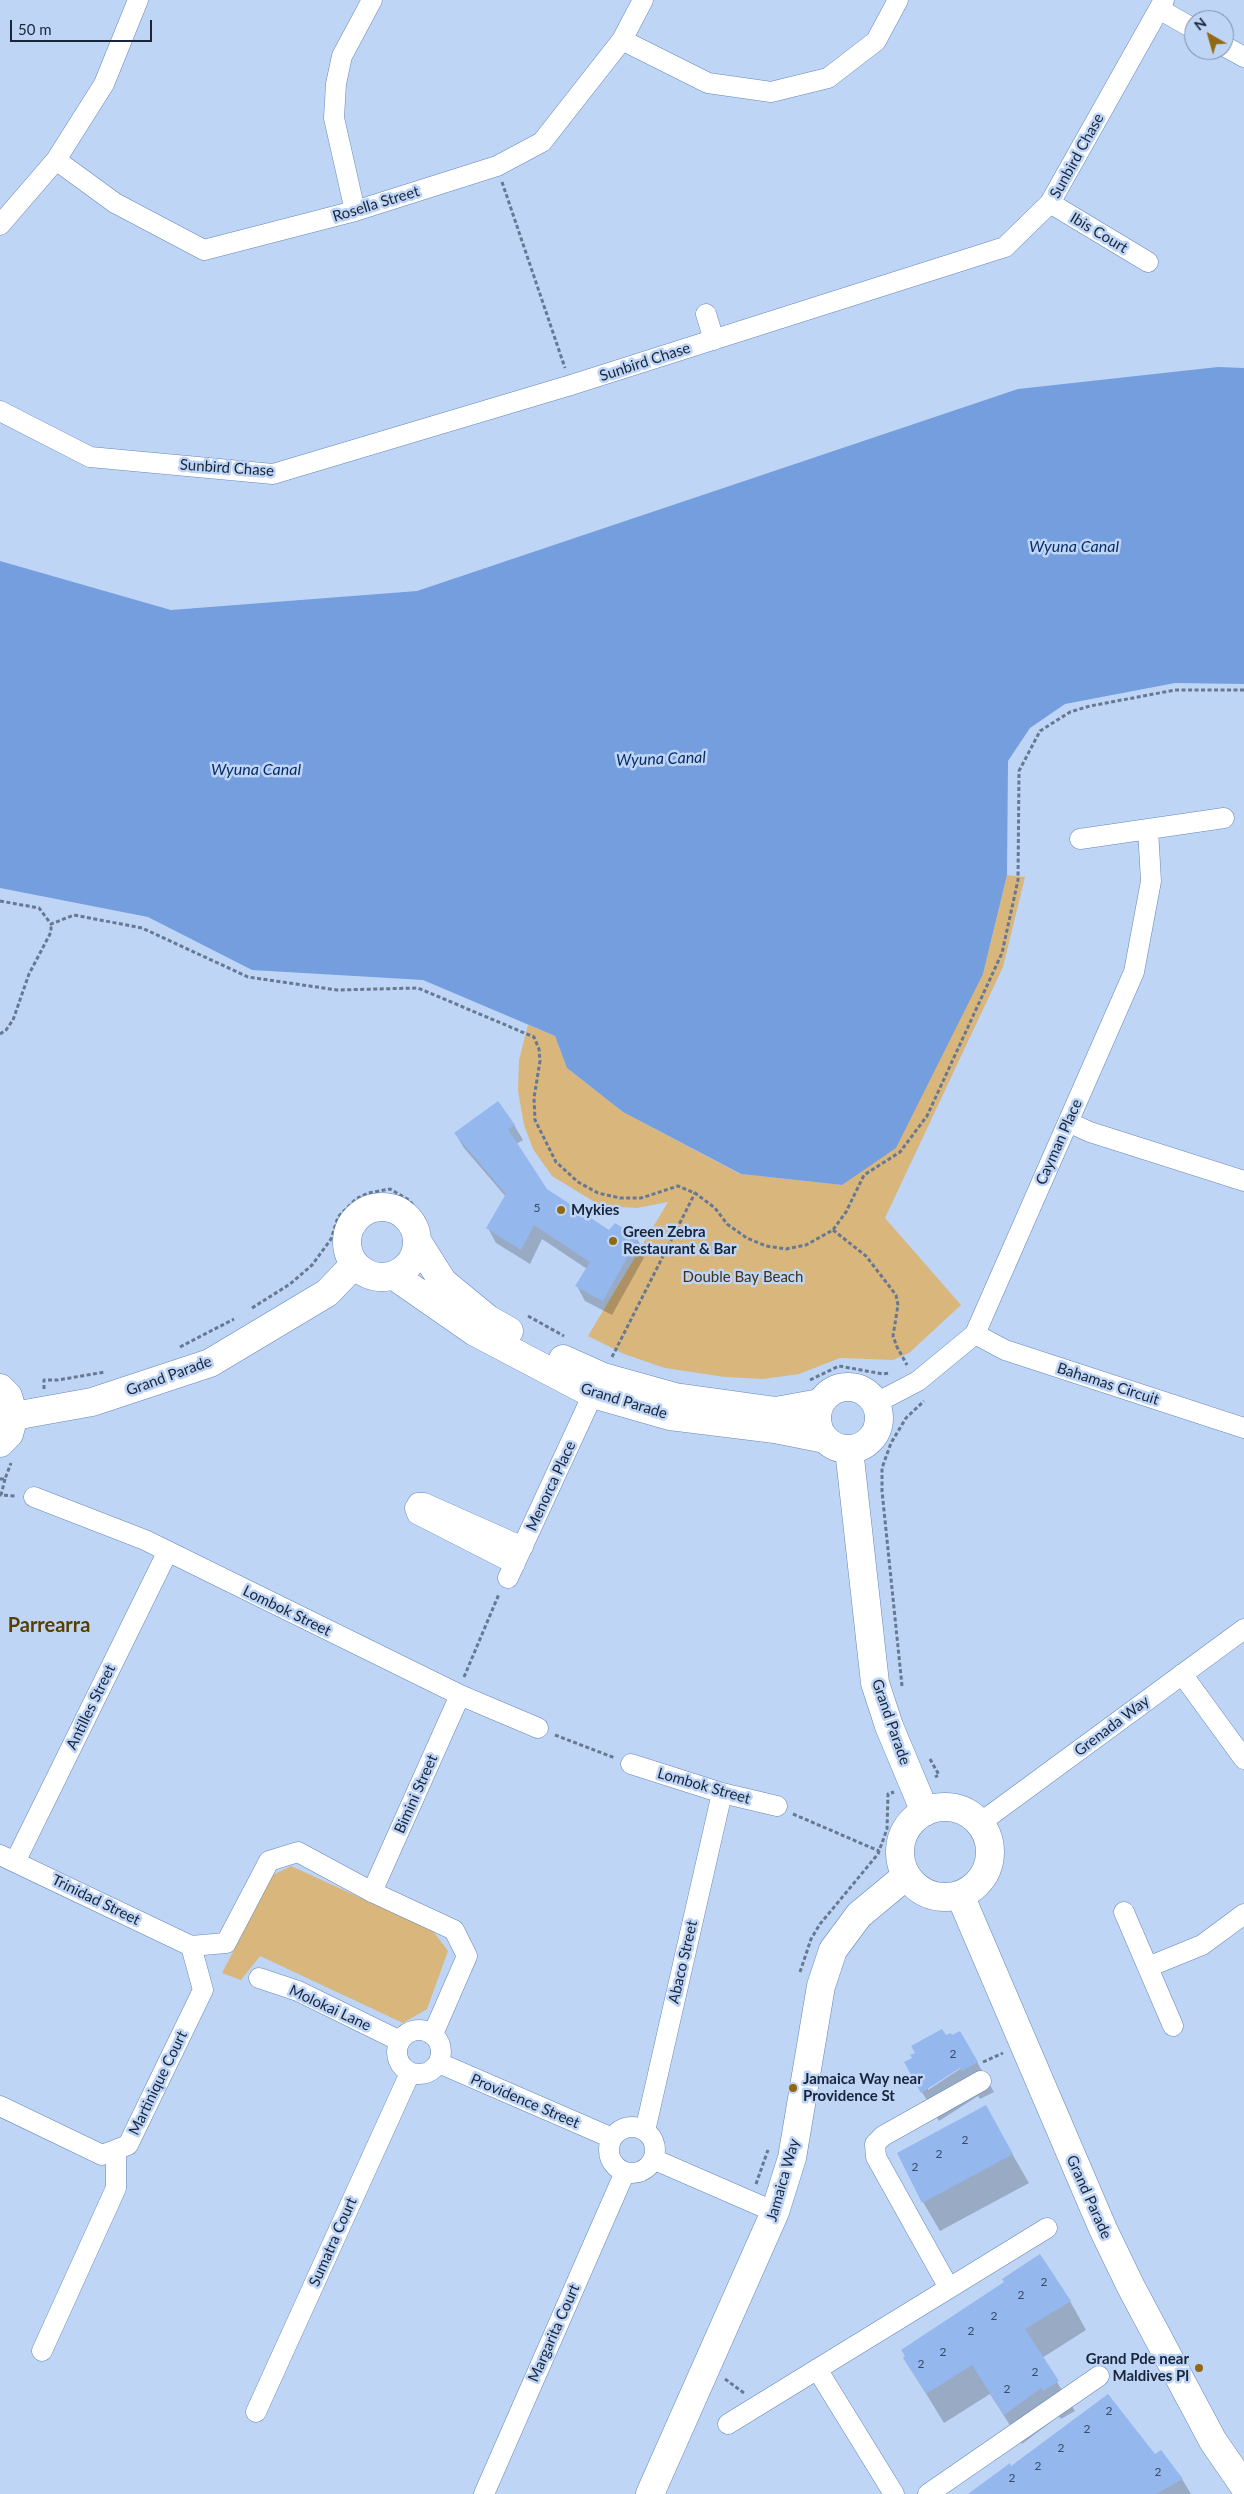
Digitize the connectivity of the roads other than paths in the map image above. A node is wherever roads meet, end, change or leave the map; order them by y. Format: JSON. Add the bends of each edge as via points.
{"nodes":[{"id":1,"x":138,"y":0,"type":"edge"},
{"id":2,"x":372,"y":0,"type":"edge"},
{"id":3,"x":643,"y":0,"type":"edge"},
{"id":4,"x":898,"y":0,"type":"edge"},
{"id":5,"x":1162,"y":4,"type":"edge"},
{"id":6,"x":1184,"y":21,"type":"edge"},
{"id":7,"x":622,"y":40,"type":"junction"},
{"id":8,"x":56,"y":160,"type":"junction"},
{"id":9,"x":1050,"y":203,"type":"junction"},
{"id":10,"x":356,"y":211,"type":"junction"},
{"id":11,"x":0,"y":225,"type":"edge"},
{"id":12,"x":1148,"y":262,"type":"dead end"},
{"id":13,"x":706,"y":314,"type":"dead end"},
{"id":14,"x":714,"y":340,"type":"junction"},
{"id":15,"x":0,"y":411,"type":"edge"},
{"id":16,"x":1224,"y":818,"type":"dead end"},
{"id":17,"x":1148,"y":829,"type":"junction"},
{"id":18,"x":1080,"y":839,"type":"dead end"},
{"id":19,"x":1068,"y":1122,"type":"junction"},
{"id":20,"x":1244,"y":1181,"type":"edge"},
{"id":21,"x":423,"y":1233,"type":"junction"},
{"id":22,"x":355,"y":1264,"type":"junction"},
{"id":23,"x":393,"y":1275,"type":"junction"},
{"id":24,"x":975,"y":1334,"type":"junction"},
{"id":25,"x":0,"y":1388,"type":"edge"},
{"id":26,"x":812,"y":1393,"type":"junction"},
{"id":27,"x":593,"y":1394,"type":"junction"},
{"id":28,"x":876,"y":1403,"type":"junction"},
{"id":29,"x":14,"y":1416,"type":"junction"},
{"id":30,"x":1244,"y":1428,"type":"edge"},
{"id":31,"x":0,"y":1443,"type":"edge"},
{"id":32,"x":837,"y":1444,"type":"junction"},
{"id":33,"x":34,"y":1497,"type":"road end"},
{"id":34,"x":167,"y":1553,"type":"junction"},
{"id":35,"x":515,"y":1563,"type":"road end"},
{"id":36,"x":1244,"y":1629,"type":"edge"},
{"id":37,"x":1182,"y":1674,"type":"junction"},
{"id":38,"x":460,"y":1695,"type":"junction"},
{"id":39,"x":538,"y":1728,"type":"road end"},
{"id":40,"x":1244,"y":1759,"type":"edge"},
{"id":41,"x":631,"y":1764,"type":"road end"},
{"id":42,"x":722,"y":1793,"type":"junction"},
{"id":43,"x":776,"y":1806,"type":"road end"},
{"id":44,"x":924,"y":1812,"type":"junction"},
{"id":45,"x":980,"y":1824,"type":"junction"},
{"id":46,"x":8,"y":1858,"type":"edge"},
{"id":47,"x":906,"y":1876,"type":"junction"},
{"id":48,"x":372,"y":1892,"type":"junction"},
{"id":49,"x":960,"y":1894,"type":"junction"},
{"id":50,"x":1124,"y":1912,"type":"dead end"},
{"id":51,"x":1244,"y":1914,"type":"edge"},
{"id":52,"x":191,"y":1946,"type":"junction"},
{"id":53,"x":1148,"y":1967,"type":"junction"},
{"id":54,"x":259,"y":1978,"type":"dead end"},
{"id":55,"x":1173,"y":2026,"type":"dead end"},
{"id":56,"x":433,"y":2034,"type":"junction"},
{"id":57,"x":400,"y":2041,"type":"junction"},
{"id":58,"x":439,"y":2064,"type":"junction"},
{"id":59,"x":410,"y":2073,"type":"junction"},
{"id":60,"x":981,"y":2081,"type":"dead end"},
{"id":61,"x":0,"y":2106,"type":"edge"},
{"id":62,"x":645,"y":2131,"type":"junction"},
{"id":63,"x":612,"y":2138,"type":"junction"},
{"id":64,"x":116,"y":2150,"type":"junction"},
{"id":65,"x":653,"y":2159,"type":"junction"},
{"id":66,"x":625,"y":2172,"type":"junction"},
{"id":67,"x":776,"y":2212,"type":"junction"},
{"id":68,"x":1047,"y":2228,"type":"dead end"},
{"id":69,"x":949,"y":2288,"type":"junction"},
{"id":70,"x":42,"y":2351,"type":"dead end"},
{"id":71,"x":817,"y":2369,"type":"junction"},
{"id":72,"x":1099,"y":2376,"type":"dead end"},
{"id":73,"x":256,"y":2412,"type":"dead end"},
{"id":74,"x":728,"y":2424,"type":"dead end"},
{"id":75,"x":1244,"y":2486,"type":"edge"},
{"id":76,"x":484,"y":2494,"type":"edge"},
{"id":77,"x":650,"y":2494,"type":"edge"},
{"id":78,"x":894,"y":2494,"type":"edge"},
{"id":79,"x":928,"y":2494,"type":"edge"}],
"edges":[{"from":1,"to":8,"type":"street","via":[[104,84]]},
{"from":2,"to":10,"type":"street","via":[[342,56],[336,84],[334,118]]},
{"from":3,"to":7,"type":"street","name":"Rosella Street"},
{"from":4,"to":7,"type":"street","via":[[876,41],[828,78],[771,92],[708,83]]},
{"from":5,"to":6,"type":"street"},
{"from":5,"to":9,"type":"street","name":"Sunbird Chase"},
{"from":7,"to":10,"type":"street","name":"Rosella Street","via":[[542,142],[497,166]]},
{"from":8,"to":10,"type":"street","name":"Rosella Street","via":[[115,203],[204,250]]},
{"from":8,"to":11,"type":"street"},
{"from":9,"to":12,"type":"street","name":"Ibis Court"},
{"from":9,"to":14,"type":"street","name":"Sunbird Chase","via":[[1005,247]]},
{"from":13,"to":14,"type":"street"},
{"from":14,"to":15,"type":"street","name":"Sunbird Chase","via":[[274,474],[90,457]]},
{"from":16,"to":17,"type":"street"},
{"from":17,"to":18,"type":"street"},
{"from":17,"to":19,"type":"street","name":"Cayman Place","via":[[1151,881],[1134,972]]},
{"from":19,"to":20,"type":"street"},
{"from":19,"to":24,"type":"street","name":"Cayman Place"},
{"from":21,"to":22,"type":"street","via":[[415,1229],[400,1211],[388,1207],[371,1210],[356,1219],[350,1230],[347,1241]]},
{"from":21,"to":23,"type":"street","via":[[411,1262]]},
{"from":21,"to":26,"type":"street","name":"Grand Parade","via":[[443,1282],[488,1319],[538,1348],[603,1377],[675,1397],[776,1411]]},
{"from":22,"to":23,"type":"street","via":[[372,1275]]},
{"from":22,"to":29,"type":"street","name":"Grand Parade","via":[[327,1293],[210,1363],[92,1402]]},
{"from":23,"to":27,"type":"street","name":"Grand Parade","via":[[475,1332]]},
{"from":24,"to":28,"type":"street","name":"Cayman Place","via":[[913,1373]]},
{"from":24,"to":30,"type":"street","name":"Bahamas Circuit","via":[[1005,1350]]},
{"from":25,"to":29,"type":"street","via":[[8,1396]]},
{"from":26,"to":28,"type":"street","via":[[848,1386],[865,1391]]},
{"from":26,"to":32,"type":"street","via":[[817,1422]]},
{"from":27,"to":32,"type":"street","name":"Grand Parade","via":[[670,1416],[775,1430]]},
{"from":27,"to":35,"type":"street","name":"Menorca Place"},
{"from":28,"to":32,"type":"street","via":[[879,1419],[875,1434],[864,1445]]},
{"from":29,"to":31,"type":"street","via":[[9,1434]]},
{"from":32,"to":44,"type":"street","name":"Grand Parade","via":[[875,1683]]},
{"from":33,"to":34,"type":"street","name":"Lombok Street","via":[[145,1540]]},
{"from":34,"to":38,"type":"street","name":"Lombok Street"},
{"from":34,"to":46,"type":"street","name":"Antilles Street"},
{"from":36,"to":37,"type":"street","name":"Grenada Way"},
{"from":37,"to":40,"type":"street"},
{"from":37,"to":45,"type":"street","name":"Grenada Way"},
{"from":38,"to":39,"type":"street","name":"Lombok Street"},
{"from":38,"to":48,"type":"street","name":"Bimini Street"},
{"from":41,"to":42,"type":"street","name":"Lombok Street"},
{"from":42,"to":43,"type":"street","name":"Lombok Street"},
{"from":42,"to":62,"type":"street","name":"Abaco Street"},
{"from":44,"to":45,"type":"street","via":[[939,1807],[954,1808],[969,1814]]},
{"from":44,"to":47,"type":"street","via":[[904,1833],[900,1847]]},
{"from":45,"to":49,"type":"street","via":[[988,1839],[990,1856],[986,1872],[975,1886]]},
{"from":46,"to":52,"type":"street","name":"Trinidad Street"},
{"from":47,"to":49,"type":"street","via":[[917,1888],[930,1895]]},
{"from":47,"to":67,"type":"street","name":"Jamaica Way","via":[[858,1915],[838,1941],[826,1966],[792,2158]]},
{"from":48,"to":52,"type":"street","via":[[298,1852],[269,1861],[226,1943]]},
{"from":48,"to":56,"type":"street","via":[[454,1930],[467,1956]]},
{"from":49,"to":75,"type":"street","name":"Grand Parade","via":[[1122,2271],[1213,2441]]},
{"from":50,"to":53,"type":"street"},
{"from":51,"to":53,"type":"street","via":[[1202,1944]]},
{"from":52,"to":64,"type":"street","name":"Martinique Court","via":[[203,1990],[128,2145]]},
{"from":53,"to":55,"type":"street"},
{"from":54,"to":57,"type":"street","name":"Molokai Lane","via":[[298,1991]]},
{"from":56,"to":57,"type":"street","via":[[415,2030]]},
{"from":56,"to":58,"type":"street","via":[[442,2048]]},
{"from":57,"to":59,"type":"street","via":[[398,2060]]},
{"from":58,"to":59,"type":"street","via":[[427,2074]]},
{"from":58,"to":63,"type":"street","name":"Providence Street"},
{"from":59,"to":73,"type":"street","name":"Sumatra Court"},
{"from":60,"to":69,"type":"street","via":[[883,2136],[875,2144],[876,2157]]},
{"from":61,"to":64,"type":"street","via":[[102,2155]]},
{"from":62,"to":63,"type":"street","via":[[626,2127]]},
{"from":62,"to":65,"type":"street","via":[[655,2145]]},
{"from":63,"to":66,"type":"street","via":[[609,2154],[618,2169]]},
{"from":64,"to":70,"type":"street","name":"Martinique Court","via":[[116,2188]]},
{"from":65,"to":66,"type":"street","via":[[642,2171]]},
{"from":65,"to":67,"type":"street"},
{"from":66,"to":76,"type":"street","name":"Margarita Court"},
{"from":67,"to":77,"type":"street","name":"Jamaica Way"},
{"from":68,"to":69,"type":"street"},
{"from":69,"to":71,"type":"street"},
{"from":71,"to":74,"type":"street"},
{"from":71,"to":78,"type":"street"},
{"from":72,"to":79,"type":"street"}]}
